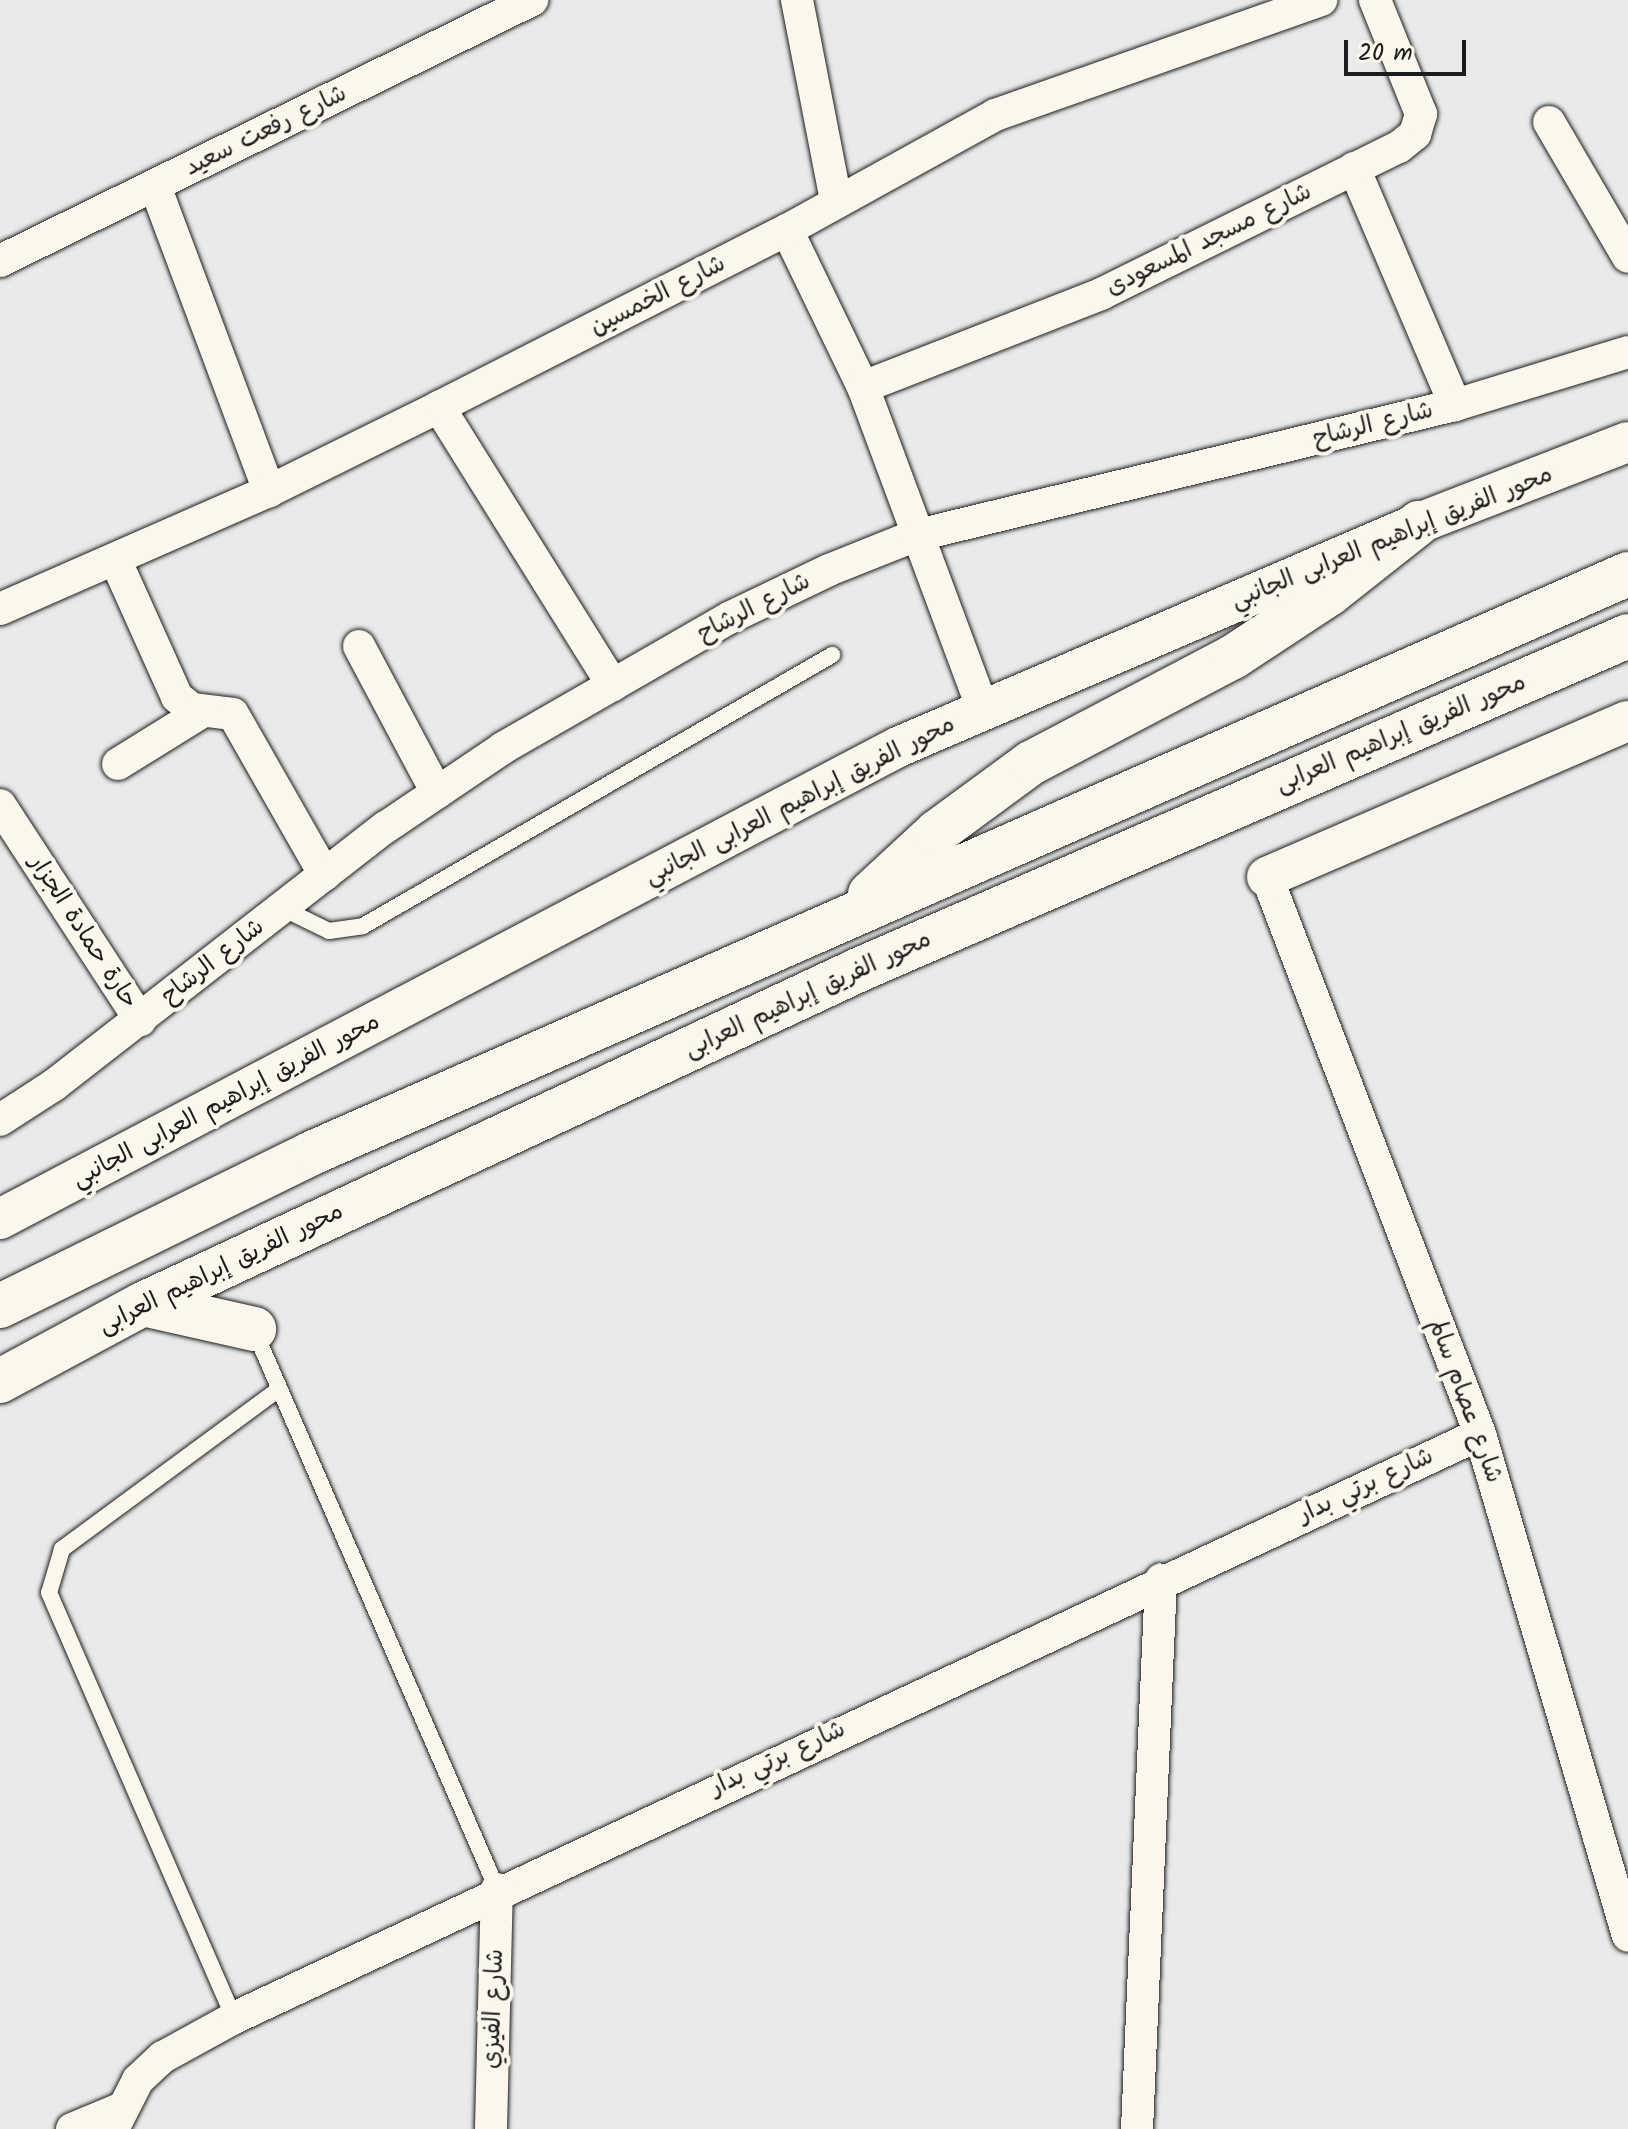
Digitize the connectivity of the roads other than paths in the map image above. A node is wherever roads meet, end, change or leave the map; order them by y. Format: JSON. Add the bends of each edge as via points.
{"nodes":[{"id":1,"x":532,"y":0,"type":"edge"},
{"id":2,"x":797,"y":0,"type":"edge"},
{"id":3,"x":1321,"y":0,"type":"edge"},
{"id":4,"x":1375,"y":0,"type":"edge"},
{"id":5,"x":485,"y":11,"type":"edge"},
{"id":6,"x":1549,"y":122,"type":"dead end"},
{"id":7,"x":1354,"y":168,"type":"junction"},
{"id":8,"x":155,"y":186,"type":"junction"},
{"id":9,"x":836,"y":201,"type":"junction"},
{"id":10,"x":787,"y":230,"type":"junction"},
{"id":11,"x":1628,"y":257,"type":"edge"},
{"id":12,"x":0,"y":261,"type":"edge"},
{"id":13,"x":1628,"y":352,"type":"edge"},
{"id":14,"x":863,"y":387,"type":"junction"},
{"id":15,"x":1455,"y":405,"type":"junction"},
{"id":16,"x":439,"y":407,"type":"junction"},
{"id":17,"x":1628,"y":442,"type":"edge"},
{"id":18,"x":269,"y":491,"type":"junction"},
{"id":19,"x":1419,"y":523,"type":"junction"},
{"id":20,"x":914,"y":536,"type":"junction"},
{"id":21,"x":115,"y":559,"type":"junction"},
{"id":22,"x":1628,"y":574,"type":"edge"},
{"id":23,"x":0,"y":609,"type":"edge"},
{"id":24,"x":1628,"y":636,"type":"edge"},
{"id":25,"x":359,"y":646,"type":"dead end"},
{"id":26,"x":832,"y":655,"type":"dead end"},
{"id":27,"x":613,"y":685,"type":"junction"},
{"id":28,"x":983,"y":710,"type":"junction"},
{"id":29,"x":202,"y":712,"type":"junction"},
{"id":30,"x":1628,"y":721,"type":"edge"},
{"id":31,"x":118,"y":764,"type":"dead end"},
{"id":32,"x":437,"y":793,"type":"junction"},
{"id":33,"x":1,"y":810,"type":"edge"},
{"id":34,"x":325,"y":875,"type":"junction"},
{"id":35,"x":1267,"y":877,"type":"joint"},
{"id":36,"x":282,"y":908,"type":"junction"},
{"id":37,"x":852,"y":913,"type":"junction"},
{"id":38,"x":140,"y":1020,"type":"junction"},
{"id":39,"x":0,"y":1120,"type":"edge"},
{"id":40,"x":0,"y":1219,"type":"edge"},
{"id":41,"x":143,"y":1304,"type":"junction"},
{"id":42,"x":0,"y":1306,"type":"edge"},
{"id":43,"x":254,"y":1329,"type":"joint"},
{"id":44,"x":0,"y":1381,"type":"edge"},
{"id":45,"x":276,"y":1391,"type":"junction"},
{"id":46,"x":1480,"y":1434,"type":"junction"},
{"id":47,"x":1161,"y":1580,"type":"junction"},
{"id":48,"x":497,"y":1889,"type":"junction"},
{"id":49,"x":1628,"y":1936,"type":"edge"},
{"id":50,"x":234,"y":2018,"type":"junction"},
{"id":51,"x":116,"y":2119,"type":"edge"},
{"id":52,"x":72,"y":2129,"type":"edge"},
{"id":53,"x":491,"y":2129,"type":"edge"},
{"id":54,"x":1137,"y":2129,"type":"edge"}],
"edges":[{"from":1,"to":5,"type":"street","name":"شارع رفعت سعيد"},
{"from":2,"to":9,"type":"street"},
{"from":3,"to":9,"type":"street","name":"شارع الخمسين","via":[[1009,109]]},
{"from":4,"to":7,"type":"street","name":"شارع مسجد المسعودى","via":[[1421,114],[1415,134]]},
{"from":5,"to":8,"type":"street","name":"شارع رفعت سعيد"},
{"from":6,"to":11,"type":"street"},
{"from":7,"to":14,"type":"street","name":"شارع مسجد المسعودى","via":[[1101,294]]},
{"from":7,"to":15,"type":"street"},
{"from":8,"to":12,"type":"street","name":"شارع رفعت سعيد"},
{"from":8,"to":18,"type":"street"},
{"from":9,"to":10,"type":"street","name":"شارع الخمسين"},
{"from":10,"to":14,"type":"street"},
{"from":10,"to":16,"type":"street","name":"شارع الخمسين"},
{"from":13,"to":15,"type":"street","name":"شارع الرشاح"},
{"from":14,"to":20,"type":"street"},
{"from":15,"to":20,"type":"street","name":"شارع الرشاح"},
{"from":16,"to":18,"type":"street","name":"شارع الخمسين"},
{"from":16,"to":27,"type":"street"},
{"from":17,"to":19,"type":"street","name":"محور الفريق إبراهيم العرابى الجانبي"},
{"from":18,"to":21,"type":"street","name":"شارع الخمسين"},
{"from":19,"to":28,"type":"street","name":"محور الفريق إبراهيم العرابى الجانبي"},
{"from":19,"to":37,"type":"main road","via":[[1329,594],[1233,657],[1019,771],[937,832]]},
{"from":20,"to":27,"type":"street","name":"شارع الرشاح","via":[[729,618]]},
{"from":20,"to":28,"type":"street"},
{"from":21,"to":23,"type":"street","name":"شارع الخمسين"},
{"from":21,"to":29,"type":"street","via":[[177,697]]},
{"from":22,"to":37,"type":"main road"},
{"from":24,"to":41,"type":"main road","name":"محور الفريق إبراهيم العرابى","via":[[863,968]]},
{"from":25,"to":32,"type":"street"},
{"from":26,"to":36,"type":"lane","via":[[363,926],[329,931]]},
{"from":27,"to":32,"type":"street","name":"شارع الرشاح"},
{"from":28,"to":40,"type":"street","name":"محور الفريق إبراهيم العرابى الجانبي","via":[[814,788]]},
{"from":29,"to":31,"type":"street"},
{"from":29,"to":34,"type":"street","via":[[233,714]]},
{"from":30,"to":35,"type":"street"},
{"from":32,"to":34,"type":"street","name":"شارع الرشاح"},
{"from":33,"to":38,"type":"street","name":"حارة حمادة الجزار"},
{"from":34,"to":36,"type":"street","name":"شارع الرشاح"},
{"from":35,"to":46,"type":"street","name":"شارع عصام سالم"},
{"from":36,"to":38,"type":"street","name":"شارع الرشاح"},
{"from":37,"to":42,"type":"main road","via":[[312,1153]]},
{"from":38,"to":39,"type":"street","name":"شارع الرشاح"},
{"from":41,"to":43,"type":"main road"},
{"from":41,"to":44,"type":"main road","name":"محور الفريق إبراهيم العرابى"},
{"from":43,"to":45,"type":"lane"},
{"from":45,"to":48,"type":"lane"},
{"from":45,"to":50,"type":"lane","via":[[62,1549],[49,1593]]},
{"from":46,"to":47,"type":"street","name":"شارع برتي بدار"},
{"from":46,"to":49,"type":"street","name":"شارع عصام سالم"},
{"from":47,"to":48,"type":"street","name":"شارع برتي بدار"},
{"from":47,"to":54,"type":"street"},
{"from":48,"to":50,"type":"street","name":"شارع برتي بدار"},
{"from":48,"to":53,"type":"street","name":"شارع الفيزي"},
{"from":50,"to":51,"type":"street","name":"شارع برتي بدار","via":[[163,2057]]},
{"from":51,"to":52,"type":"street"}]}
